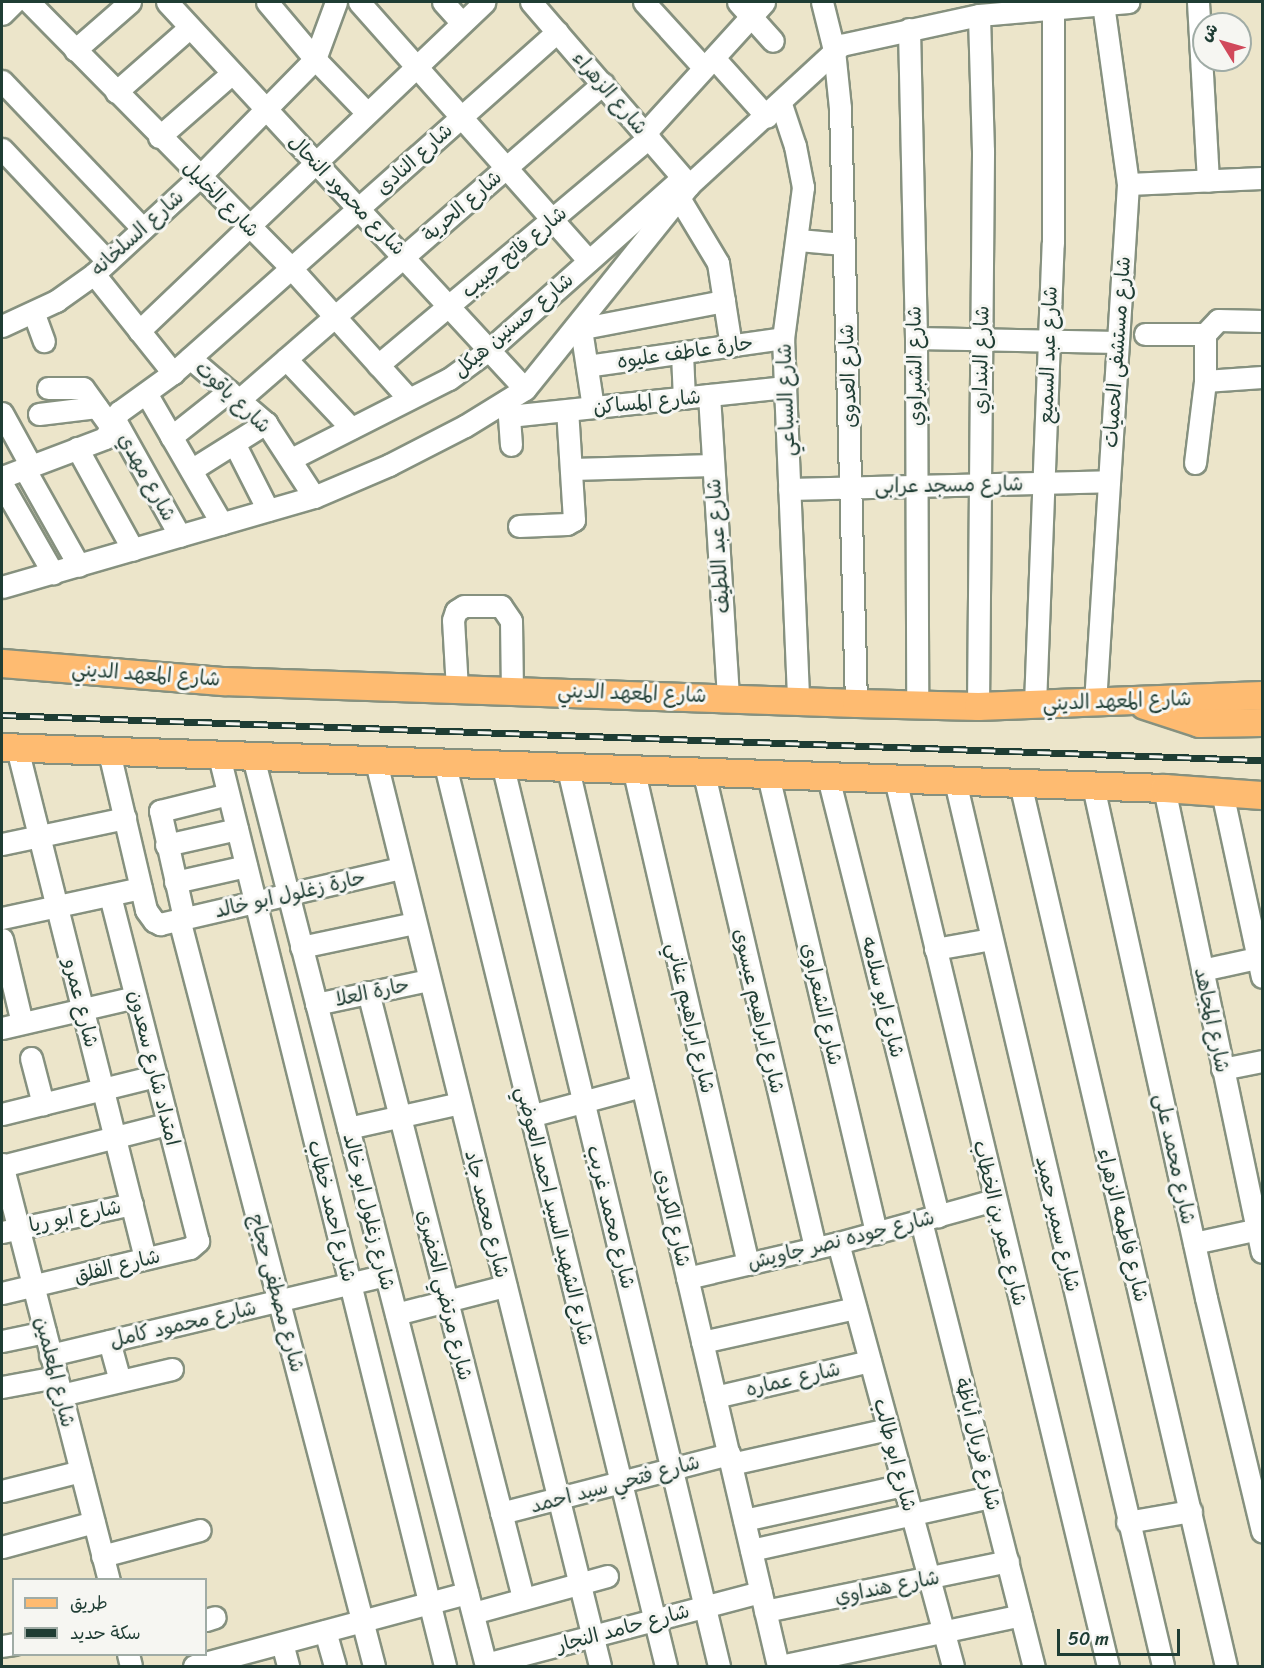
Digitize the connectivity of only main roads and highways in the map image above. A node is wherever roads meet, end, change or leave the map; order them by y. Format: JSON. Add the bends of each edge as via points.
{"nodes":[{"id":1,"x":2,"y":663,"type":"edge"},
{"id":2,"x":1263,"y":695,"type":"edge"},
{"id":3,"x":1136,"y":701,"type":"junction"},
{"id":4,"x":1263,"y":722,"type":"edge"},
{"id":5,"x":9,"y":748,"type":"edge"},
{"id":6,"x":1263,"y":784,"type":"edge"},
{"id":7,"x":1222,"y":792,"type":"junction"},
{"id":8,"x":1263,"y":795,"type":"edge"}],
"edges":[{"from":1,"to":3,"type":"main road","name":"شارع المعهد الديني","via":[[223,681],[856,703],[978,706]]},
{"from":2,"to":3,"type":"main road","name":"شارع المعهد الديني"},
{"from":3,"to":4,"type":"main road","via":[[1199,723]]},
{"from":5,"to":7,"type":"main road"},
{"from":6,"to":7,"type":"main road"},
{"from":7,"to":8,"type":"main road"}]}
